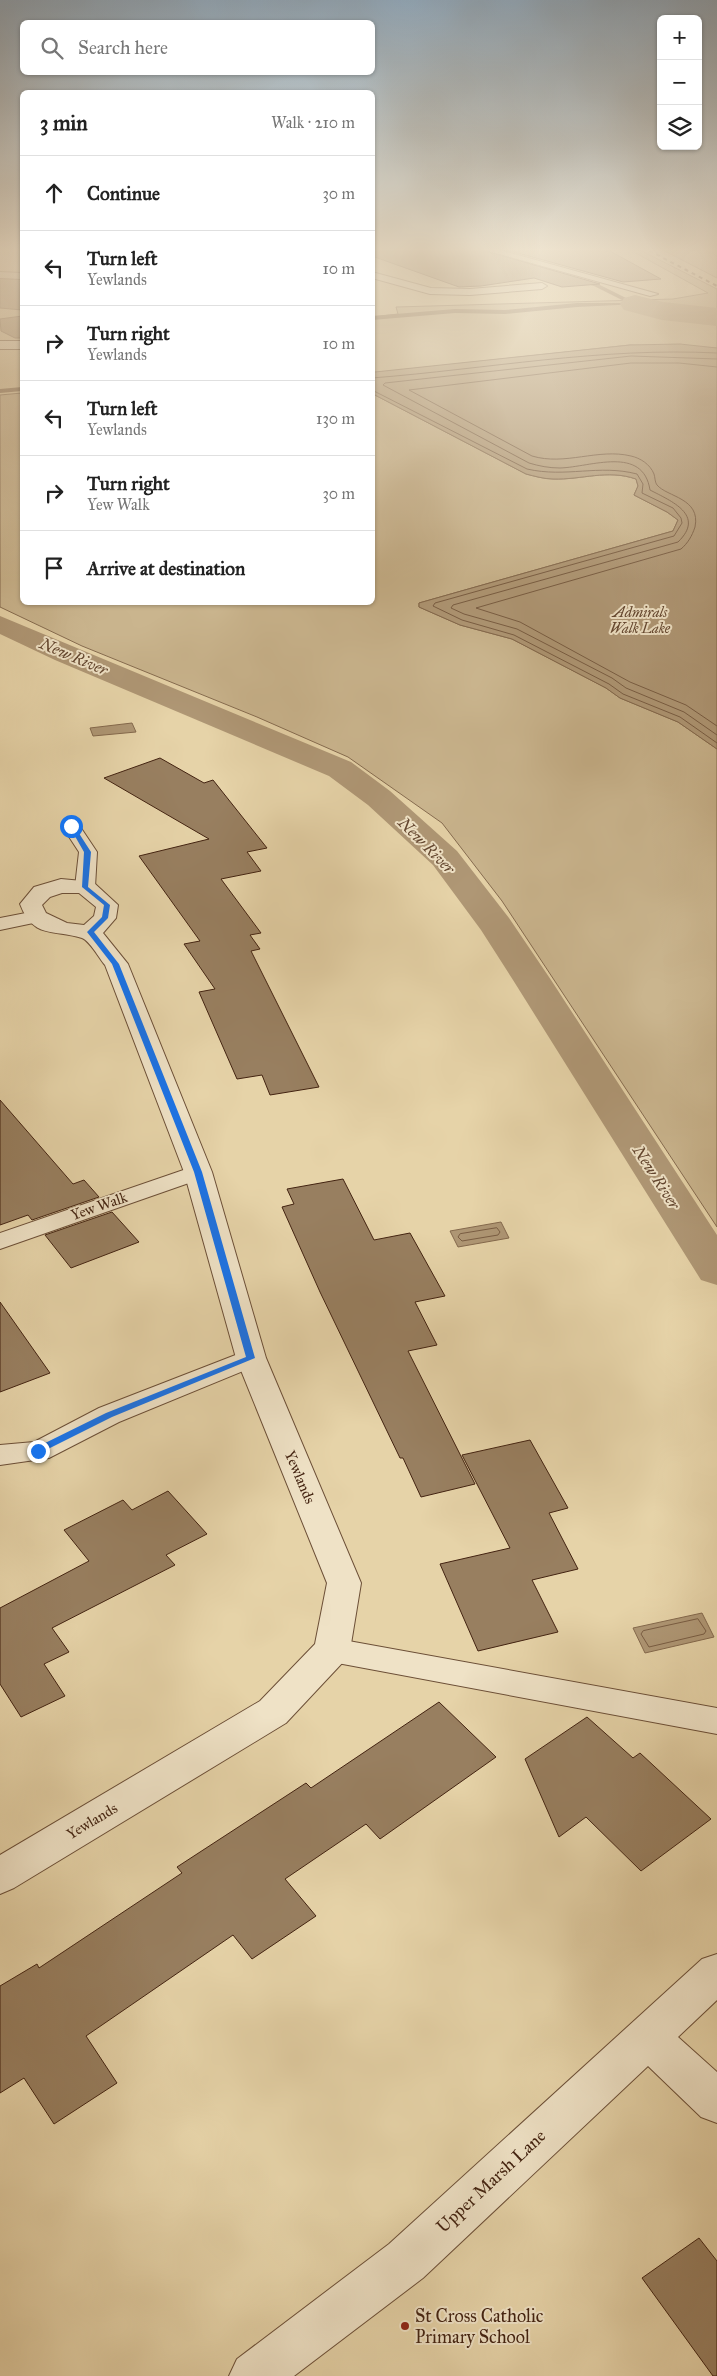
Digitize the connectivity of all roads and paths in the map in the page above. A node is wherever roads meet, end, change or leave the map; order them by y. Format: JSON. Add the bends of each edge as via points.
{"nodes":[{"id":1,"x":71,"y":826,"type":"dead end"},
{"id":2,"x":85,"y":887,"type":"junction"},
{"id":3,"x":36,"y":917,"type":"junction"},
{"id":4,"x":0,"y":924,"type":"edge"},
{"id":5,"x":90,"y":932,"type":"junction"},
{"id":6,"x":198,"y":1172,"type":"junction"},
{"id":7,"x":0,"y":1241,"type":"edge"},
{"id":8,"x":250,"y":1358,"type":"junction"},
{"id":9,"x":0,"y":1455,"type":"edge"},
{"id":10,"x":332,"y":1650,"type":"junction"},
{"id":11,"x":717,"y":1720,"type":"edge"},
{"id":12,"x":0,"y":1876,"type":"edge"},
{"id":13,"x":717,"y":1973,"type":"edge"},
{"id":14,"x":648,"y":2037,"type":"junction"},
{"id":15,"x":717,"y":2102,"type":"edge"},
{"id":16,"x":254,"y":2376,"type":"edge"}],
"edges":[{"from":1,"to":2,"type":"lane","via":[[88,852]]},
{"from":2,"to":3,"type":"street","via":[[61,886],[42,892],[31,904]]},
{"from":2,"to":5,"type":"street","via":[[107,905],[105,918]]},
{"from":3,"to":4,"type":"lane"},
{"from":3,"to":5,"type":"street","via":[[64,931]]},
{"from":5,"to":6,"type":"street","name":"Yewlands","via":[[116,964]]},
{"from":6,"to":7,"type":"lane","name":"Yew Walk"},
{"from":6,"to":8,"type":"street","name":"Yewlands"},
{"from":8,"to":9,"type":"lane","via":[[109,1415],[38,1451]]},
{"from":8,"to":10,"type":"street","name":"Yewlands","via":[[344,1583]]},
{"from":10,"to":11,"type":"lane"},
{"from":10,"to":12,"type":"street","name":"Yewlands","via":[[272,1712]]},
{"from":13,"to":14,"type":"street","name":"Upper Marsh Lane"},
{"from":14,"to":15,"type":"street"},
{"from":14,"to":16,"type":"street","name":"Upper Marsh Lane","via":[[406,2261]]}]}
